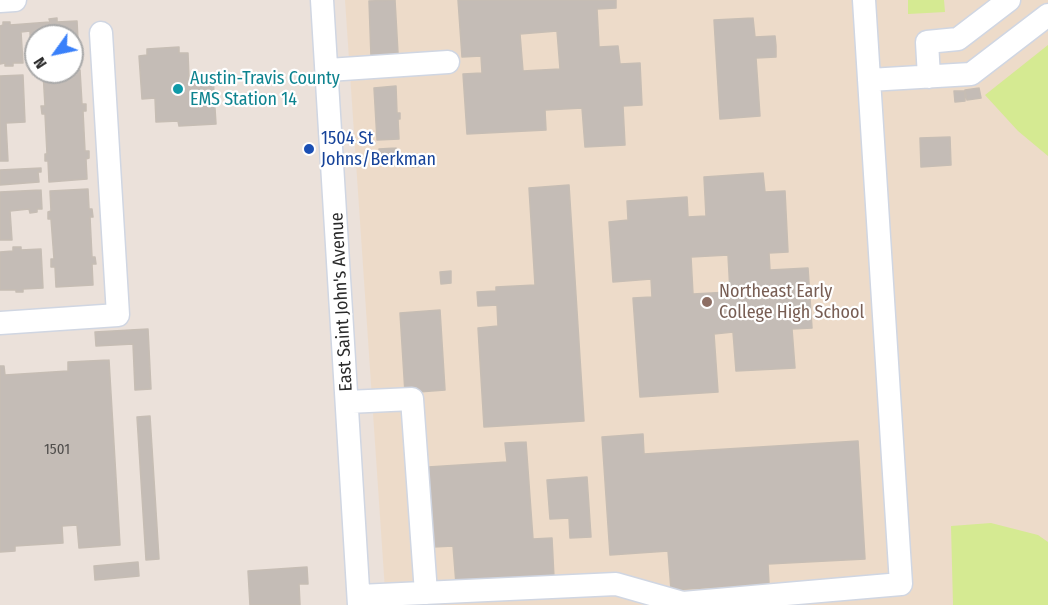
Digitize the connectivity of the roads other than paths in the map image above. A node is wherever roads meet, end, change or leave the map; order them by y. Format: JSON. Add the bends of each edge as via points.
{"nodes":[{"id":1,"x":15,"y":0,"type":"edge"},
{"id":2,"x":322,"y":0,"type":"edge"},
{"id":3,"x":864,"y":0,"type":"edge"},
{"id":4,"x":1009,"y":0,"type":"edge"},
{"id":5,"x":0,"y":1,"type":"edge"},
{"id":6,"x":1048,"y":15,"type":"edge"},
{"id":7,"x":101,"y":33,"type":"dead end"},
{"id":8,"x":448,"y":62,"type":"dead end"},
{"id":9,"x":328,"y":70,"type":"junction"},
{"id":10,"x":929,"y":76,"type":"junction"},
{"id":11,"x":869,"y":80,"type":"junction"},
{"id":12,"x":0,"y":323,"type":"edge"},
{"id":13,"x":347,"y":402,"type":"junction"},
{"id":14,"x":426,"y":593,"type":"junction"},
{"id":15,"x":359,"y":601,"type":"edge"}],
"edges":[{"from":1,"to":5,"type":"street"},
{"from":2,"to":9,"type":"street","name":"East Saint John's Avenue"},
{"from":3,"to":11,"type":"street"},
{"from":4,"to":10,"type":"street","via":[[958,39],[927,42]]},
{"from":6,"to":10,"type":"street","via":[[971,74]]},
{"from":7,"to":12,"type":"street","via":[[118,315]]},
{"from":8,"to":9,"type":"street"},
{"from":9,"to":13,"type":"street","name":"East Saint John's Avenue"},
{"from":10,"to":11,"type":"street"},
{"from":11,"to":14,"type":"street","via":[[901,584],[683,603],[615,584]]},
{"from":13,"to":14,"type":"street","via":[[412,399]]},
{"from":13,"to":15,"type":"street","name":"East Saint John's Avenue"},
{"from":14,"to":15,"type":"street"}]}
